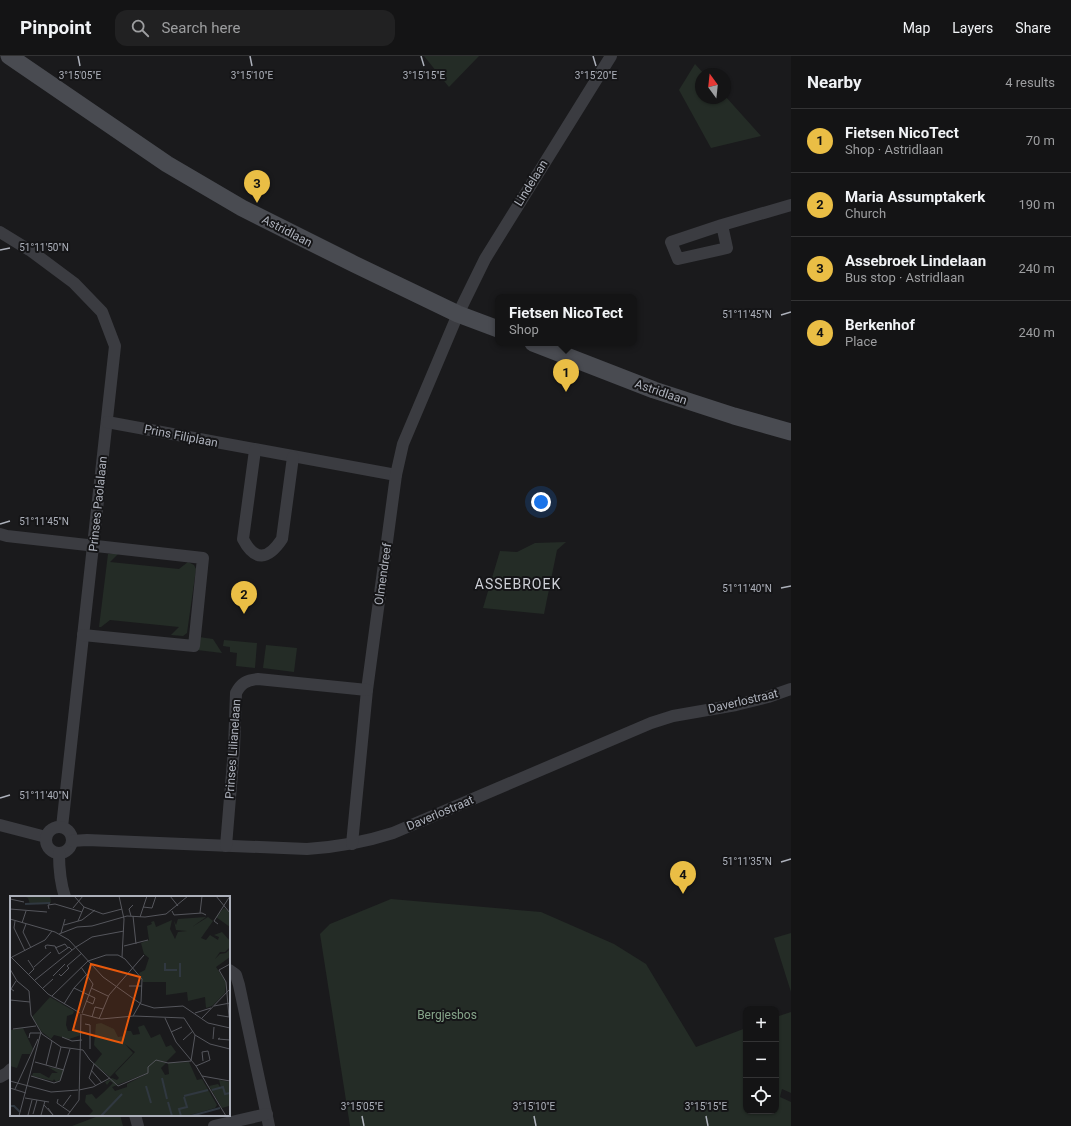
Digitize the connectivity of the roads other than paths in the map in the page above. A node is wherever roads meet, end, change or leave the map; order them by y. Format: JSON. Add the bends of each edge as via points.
{"nodes":[{"id":1,"x":9,"y":56,"type":"edge"},
{"id":2,"x":611,"y":56,"type":"edge"},
{"id":3,"x":791,"y":205,"type":"edge"},
{"id":4,"x":722,"y":225,"type":"dead end"},
{"id":5,"x":0,"y":232,"type":"edge"},
{"id":6,"x":458,"y":314,"type":"junction"},
{"id":7,"x":495,"y":329,"type":"edge"},
{"id":8,"x":541,"y":346,"type":"edge"},
{"id":9,"x":106,"y":422,"type":"junction"},
{"id":10,"x":791,"y":432,"type":"edge"},
{"id":11,"x":255,"y":450,"type":"junction"},
{"id":12,"x":294,"y":457,"type":"junction"},
{"id":13,"x":396,"y":475,"type":"junction"},
{"id":14,"x":0,"y":534,"type":"edge"},
{"id":15,"x":93,"y":545,"type":"junction"},
{"id":16,"x":83,"y":634,"type":"junction"},
{"id":17,"x":791,"y":689,"type":"edge"},
{"id":18,"x":367,"y":690,"type":"junction"},
{"id":19,"x":0,"y":825,"type":"edge"},
{"id":20,"x":62,"y":827,"type":"junction"},
{"id":21,"x":46,"y":837,"type":"junction"},
{"id":22,"x":72,"y":841,"type":"junction"},
{"id":23,"x":352,"y":844,"type":"junction"},
{"id":24,"x":226,"y":846,"type":"junction"},
{"id":25,"x":59,"y":853,"type":"junction"},
{"id":26,"x":65,"y":896,"type":"edge"},
{"id":27,"x":230,"y":971,"type":"edge"},
{"id":28,"x":10,"y":1070,"type":"edge"},
{"id":29,"x":0,"y":1077,"type":"edge"},
{"id":30,"x":267,"y":1114,"type":"junction"},
{"id":31,"x":134,"y":1116,"type":"edge"},
{"id":32,"x":138,"y":1126,"type":"edge"},
{"id":33,"x":214,"y":1126,"type":"edge"},
{"id":34,"x":269,"y":1126,"type":"edge"}],
"edges":[{"from":1,"to":6,"type":"main road","name":"Astridlaan","via":[[167,164],[242,208]]},
{"from":2,"to":6,"type":"street","name":"Lindelaan","via":[[485,259]]},
{"from":3,"to":4,"type":"street"},
{"from":5,"to":9,"type":"street","name":"Prinses Paolalaan","via":[[74,283],[102,312],[115,346]]},
{"from":6,"to":7,"type":"main road","name":"Astridlaan"},
{"from":6,"to":13,"type":"street","name":"Olmendreef","via":[[403,444]]},
{"from":8,"to":10,"type":"main road","name":"Astridlaan","via":[[654,390]]},
{"from":9,"to":11,"type":"street","name":"Prins Filiplaan"},
{"from":9,"to":15,"type":"street","name":"Prinses Paolalaan"},
{"from":11,"to":12,"type":"street","name":"Prins Filiplaan"},
{"from":11,"to":12,"type":"street","via":[[243,539],[248,549],[257,555],[267,555],[282,539]]},
{"from":12,"to":13,"type":"street","name":"Prins Filiplaan"},
{"from":13,"to":18,"type":"street","name":"Olmendreef"},
{"from":14,"to":15,"type":"street"},
{"from":15,"to":16,"type":"street","name":"Prinses Paolalaan"},
{"from":15,"to":16,"type":"street","via":[[203,558],[195,640],[194,646]]},
{"from":16,"to":20,"type":"street","name":"Prinses Paolalaan"},
{"from":17,"to":23,"type":"street","name":"Daverlostraat","via":[[736,705],[673,716],[647,724],[393,833]]},
{"from":18,"to":23,"type":"street","name":"Olmendreef"},
{"from":18,"to":24,"type":"street","name":"Prinses Lilianelaan","via":[[258,679],[244,682],[238,687]]},
{"from":19,"to":21,"type":"street"},
{"from":20,"to":21,"type":"street","via":[[50,830]]},
{"from":20,"to":22,"type":"street","via":[[70,832]]},
{"from":21,"to":25,"type":"street","via":[[50,850]]},
{"from":22,"to":24,"type":"street","name":"Daverlostraat"},
{"from":22,"to":25,"type":"street","via":[[68,850]]},
{"from":23,"to":24,"type":"street","name":"Daverlostraat","via":[[307,849]]},
{"from":25,"to":26,"type":"street","via":[[60,882]]},
{"from":27,"to":30,"type":"street","via":[[236,976],[239,985]]},
{"from":28,"to":29,"type":"street"},
{"from":30,"to":33,"type":"street"},
{"from":30,"to":34,"type":"street"},
{"from":31,"to":32,"type":"street"}]}
